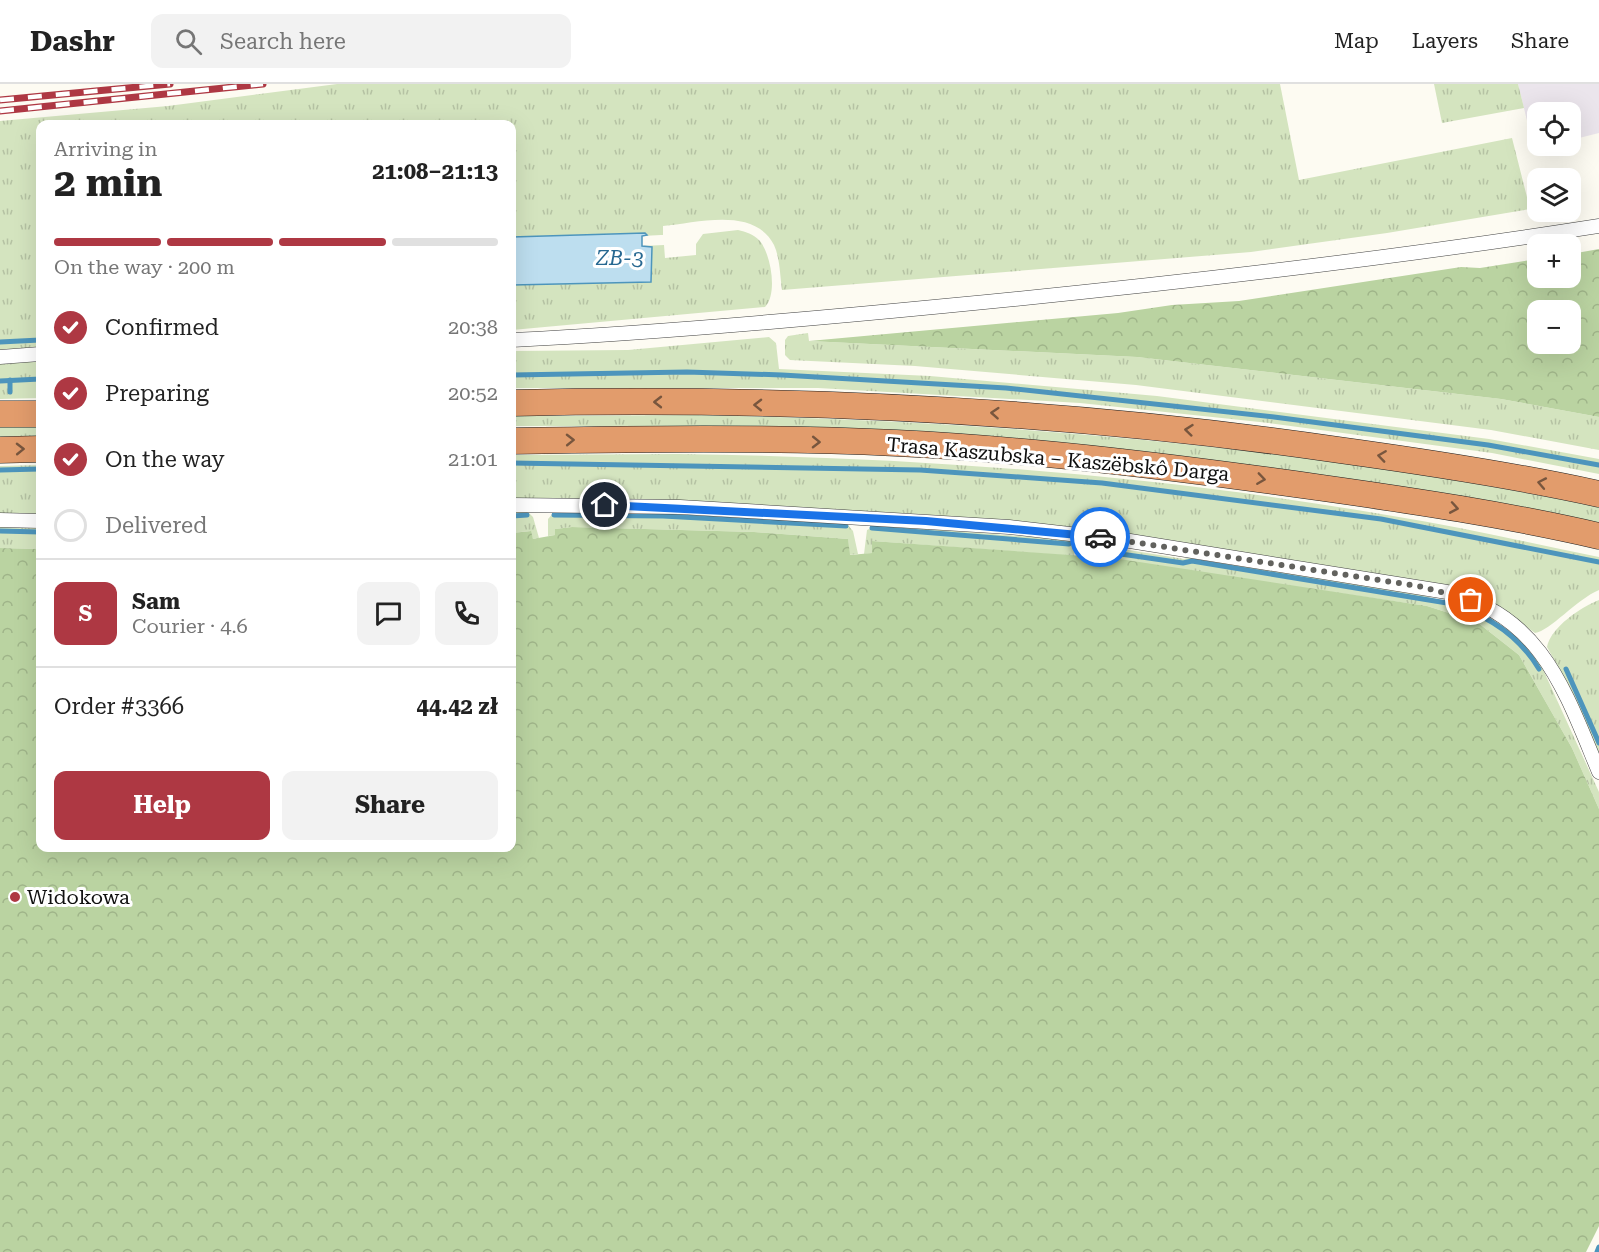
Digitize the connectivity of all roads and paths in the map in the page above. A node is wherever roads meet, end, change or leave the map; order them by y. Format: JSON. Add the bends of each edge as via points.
{"nodes":[{"id":1,"x":1599,"y":226,"type":"edge"},
{"id":2,"x":516,"y":340,"type":"edge"},
{"id":3,"x":36,"y":354,"type":"edge"},
{"id":4,"x":0,"y":357,"type":"edge"},
{"id":5,"x":516,"y":403,"type":"edge"},
{"id":6,"x":0,"y":414,"type":"edge"},
{"id":7,"x":36,"y":414,"type":"edge"},
{"id":8,"x":516,"y":441,"type":"edge"},
{"id":9,"x":36,"y":449,"type":"edge"},
{"id":10,"x":0,"y":450,"type":"edge"},
{"id":11,"x":1599,"y":494,"type":"edge"},
{"id":12,"x":516,"y":505,"type":"edge"},
{"id":13,"x":0,"y":520,"type":"edge"},
{"id":14,"x":36,"y":521,"type":"edge"},
{"id":15,"x":1599,"y":536,"type":"edge"},
{"id":16,"x":1599,"y":772,"type":"edge"}],
"edges":[{"from":1,"to":2,"type":"street","via":[[1304,268],[1006,300],[650,333]]},
{"from":3,"to":4,"type":"street"},
{"from":11,"to":5,"type":"highway","name":"Trasa Kaszubska – Kaszëbskô Darga","one_way":true,"via":[[1271,440],[1093,421],[897,408],[675,402]]},
{"from":6,"to":7,"type":"highway"},
{"from":8,"to":15,"type":"highway","name":"Trasa Kaszubska – Kaszëbskô Darga","one_way":true,"via":[[822,442],[982,449],[1288,483],[1447,507]]},
{"from":10,"to":9,"type":"highway","one_way":true},
{"from":12,"to":16,"type":"street","via":[[671,507],[1009,527],[1146,543],[1447,592],[1495,611],[1538,647],[1560,682]]},
{"from":13,"to":14,"type":"street"}]}
